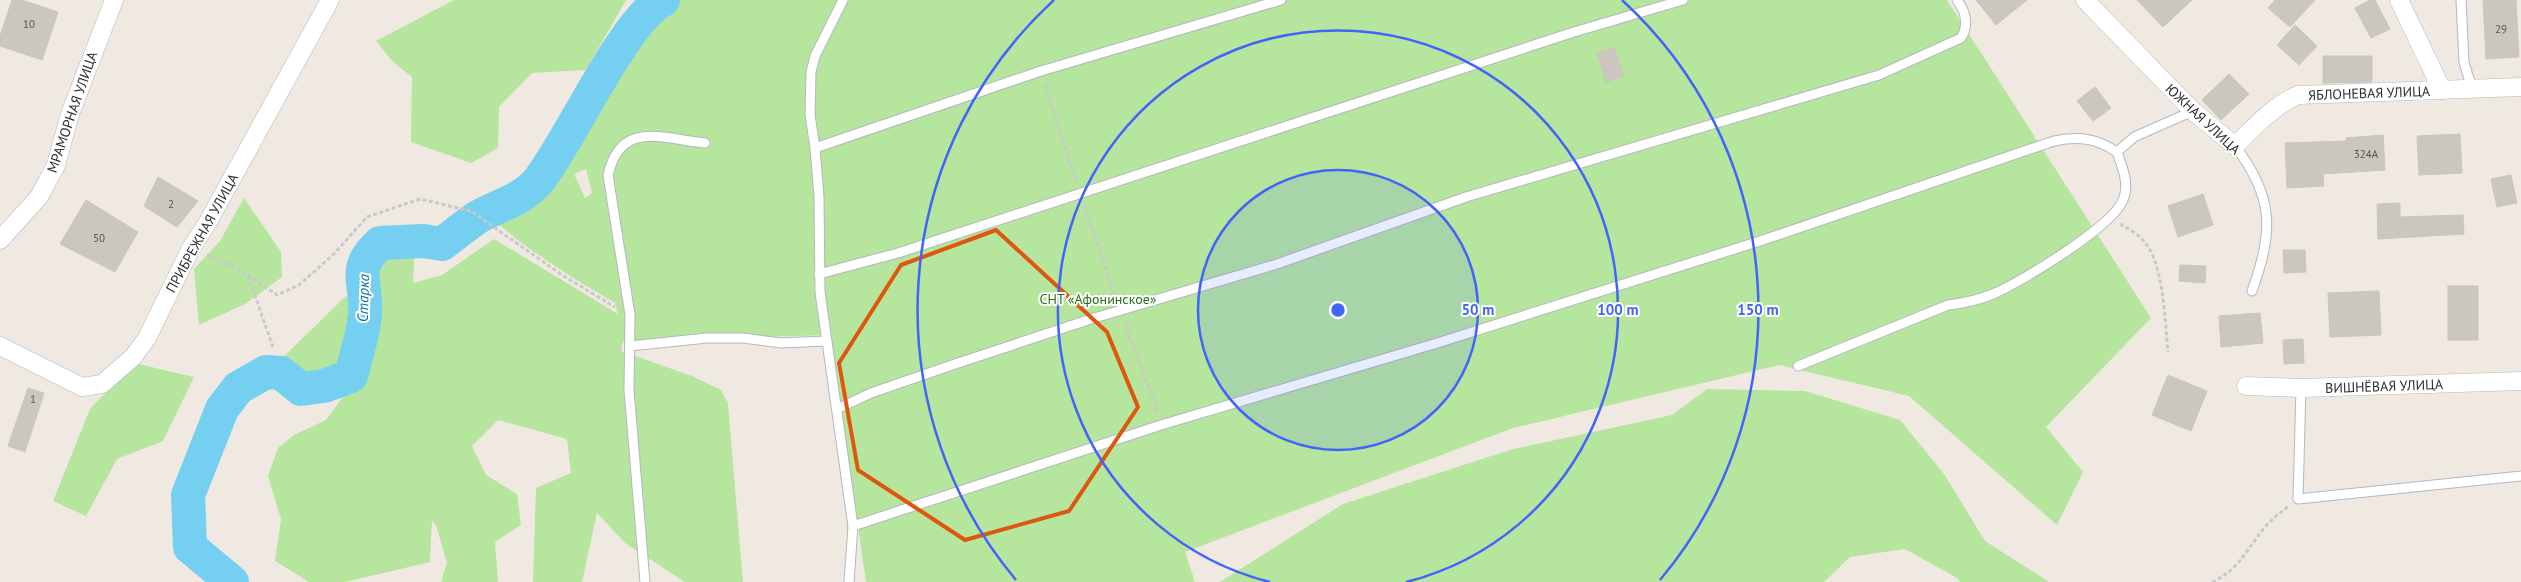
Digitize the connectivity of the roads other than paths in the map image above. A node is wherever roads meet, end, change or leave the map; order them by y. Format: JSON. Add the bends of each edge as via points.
{"nodes":[{"id":1,"x":114,"y":0,"type":"edge"},
{"id":2,"x":330,"y":0,"type":"edge"},
{"id":3,"x":843,"y":0,"type":"edge"},
{"id":4,"x":1281,"y":0,"type":"edge"},
{"id":5,"x":1684,"y":0,"type":"edge"},
{"id":6,"x":1957,"y":0,"type":"edge"},
{"id":7,"x":2085,"y":0,"type":"edge"},
{"id":8,"x":2400,"y":0,"type":"edge"},
{"id":9,"x":2462,"y":0,"type":"edge"},
{"id":10,"x":2521,"y":87,"type":"edge"},
{"id":11,"x":2472,"y":89,"type":"junction"},
{"id":12,"x":2442,"y":90,"type":"junction"},
{"id":13,"x":2193,"y":111,"type":"junction"},
{"id":14,"x":705,"y":143,"type":"dead end"},
{"id":15,"x":2235,"y":146,"type":"junction"},
{"id":16,"x":816,"y":148,"type":"junction"},
{"id":17,"x":2117,"y":152,"type":"junction"},
{"id":18,"x":0,"y":240,"type":"edge"},
{"id":19,"x":819,"y":274,"type":"junction"},
{"id":20,"x":2252,"y":291,"type":"dead end"},
{"id":21,"x":826,"y":341,"type":"junction"},
{"id":22,"x":0,"y":346,"type":"edge"},
{"id":23,"x":630,"y":346,"type":"junction"},
{"id":24,"x":1798,"y":366,"type":"dead end"},
{"id":25,"x":2521,"y":381,"type":"edge"},
{"id":26,"x":2246,"y":386,"type":"dead end"},
{"id":27,"x":2301,"y":388,"type":"junction"},
{"id":28,"x":837,"y":409,"type":"junction"},
{"id":29,"x":2521,"y":476,"type":"edge"},
{"id":30,"x":853,"y":526,"type":"junction"},
{"id":31,"x":646,"y":582,"type":"edge"},
{"id":32,"x":849,"y":582,"type":"edge"}],
"edges":[{"from":1,"to":18,"type":"street","name":"МРАМОРНАЯ УЛИЦА","via":[[70,114],[56,165],[39,197]]},
{"from":2,"to":22,"type":"street","name":"ПРИБРЕЖНАЯ УЛИЦА","via":[[191,248],[147,338],[133,357],[102,384],[82,387]]},
{"from":3,"to":16,"type":"lane","via":[[815,56],[811,72],[810,115]]},
{"from":4,"to":16,"type":"lane","via":[[1041,71]]},
{"from":5,"to":19,"type":"lane","via":[[1565,35],[898,253]]},
{"from":6,"to":28,"type":"lane","via":[[1964,9],[1966,25],[1961,38],[1879,76],[1466,197],[1277,264],[1120,310],[872,393]]},
{"from":7,"to":13,"type":"street","name":"ЮЖНАЯ УЛИЦА"},
{"from":8,"to":12,"type":"street"},
{"from":9,"to":11,"type":"lane","via":[[2464,62]]},
{"from":10,"to":11,"type":"street","name":"ЯБЛОНЕВАЯ УЛИЦА"},
{"from":11,"to":12,"type":"street","name":"ЯБЛОНЕВАЯ УЛИЦА"},
{"from":12,"to":15,"type":"street","name":"ЯБЛОНЕВАЯ УЛИЦА","via":[[2298,95],[2275,109]]},
{"from":13,"to":15,"type":"street","name":"ЮЖНАЯ УЛИЦА"},
{"from":13,"to":17,"type":"lane","via":[[2134,138]]},
{"from":14,"to":23,"type":"lane","via":[[642,136],[629,140],[611,163],[609,186],[630,315]]},
{"from":15,"to":20,"type":"lane","name":"ЮЖНАЯ УЛИЦА","via":[[2252,169],[2267,215],[2264,258]]},
{"from":16,"to":19,"type":"lane"},
{"from":17,"to":24,"type":"lane","via":[[2126,189],[2121,205],[2061,254],[1994,294],[1948,305]]},
{"from":17,"to":30,"type":"lane","via":[[2102,142],[2086,138],[2054,141],[1650,276],[1162,425]]},
{"from":19,"to":21,"type":"lane"},
{"from":21,"to":23,"type":"lane","via":[[707,338]]},
{"from":21,"to":28,"type":"lane"},
{"from":23,"to":31,"type":"lane","via":[[629,390]]},
{"from":25,"to":27,"type":"street","name":"ВИШНЁВАЯ УЛИЦА"},
{"from":26,"to":27,"type":"street","name":"ВИШНЁВАЯ УЛИЦА"},
{"from":27,"to":29,"type":"lane","via":[[2298,499]]},
{"from":28,"to":30,"type":"lane"},
{"from":30,"to":32,"type":"lane"}]}
